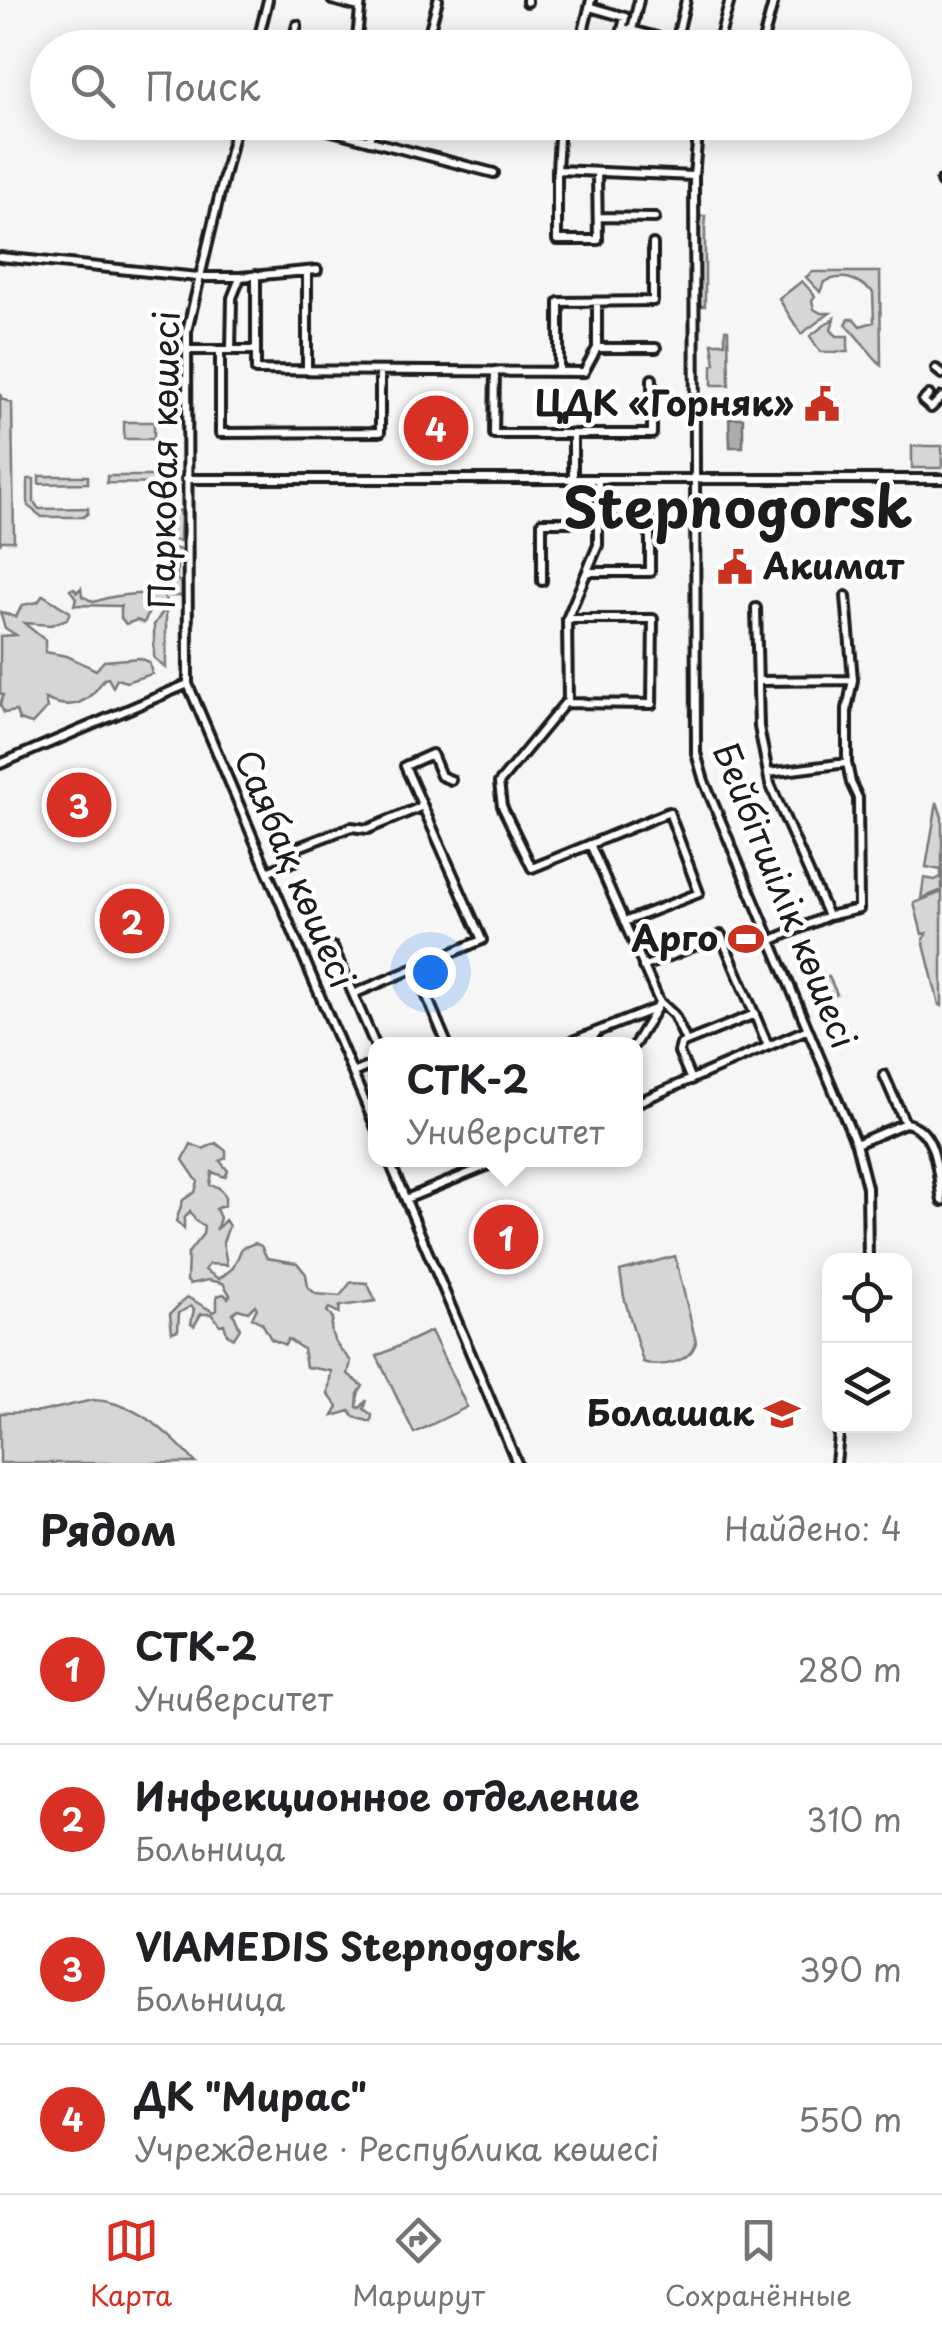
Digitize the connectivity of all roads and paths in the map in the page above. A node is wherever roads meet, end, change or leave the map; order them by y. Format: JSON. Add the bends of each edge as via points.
{"nodes":[{"id":1,"x":268,"y":0,"type":"edge"},
{"id":2,"x":332,"y":0,"type":"edge"},
{"id":3,"x":438,"y":0,"type":"edge"},
{"id":4,"x":640,"y":0,"type":"edge"},
{"id":5,"x":686,"y":0,"type":"edge"},
{"id":6,"x":730,"y":0,"type":"edge"},
{"id":7,"x":774,"y":0,"type":"edge"},
{"id":8,"x":591,"y":3,"type":"edge"},
{"id":9,"x":360,"y":4,"type":"edge"},
{"id":10,"x":297,"y":25,"type":"dead end"},
{"id":11,"x":623,"y":28,"type":"joint"},
{"id":12,"x":260,"y":30,"type":"edge"},
{"id":13,"x":296,"y":30,"type":"edge"},
{"id":14,"x":358,"y":30,"type":"edge"},
{"id":15,"x":430,"y":30,"type":"edge"},
{"id":16,"x":583,"y":30,"type":"edge"},
{"id":17,"x":632,"y":30,"type":"joint"},
{"id":18,"x":679,"y":30,"type":"edge"},
{"id":19,"x":722,"y":30,"type":"edge"},
{"id":20,"x":766,"y":30,"type":"edge"},
{"id":21,"x":233,"y":140,"type":"edge"},
{"id":22,"x":365,"y":140,"type":"edge"},
{"id":23,"x":559,"y":140,"type":"edge"},
{"id":24,"x":697,"y":140,"type":"edge"},
{"id":25,"x":369,"y":141,"type":"joint"},
{"id":26,"x":557,"y":170,"type":"junction"},
{"id":27,"x":597,"y":172,"type":"junction"},
{"id":28,"x":494,"y":173,"type":"dead end"},
{"id":29,"x":694,"y":176,"type":"junction"},
{"id":30,"x":598,"y":217,"type":"junction"},
{"id":31,"x":655,"y":218,"type":"dead end"},
{"id":32,"x":653,"y":244,"type":"dead end"},
{"id":33,"x":0,"y":257,"type":"edge"},
{"id":34,"x":317,"y":270,"type":"dead end"},
{"id":35,"x":306,"y":271,"type":"junction"},
{"id":36,"x":256,"y":276,"type":"junction"},
{"id":37,"x":198,"y":277,"type":"junction"},
{"id":38,"x":240,"y":277,"type":"junction"},
{"id":39,"x":597,"y":302,"type":"junction"},
{"id":40,"x":598,"y":348,"type":"junction"},
{"id":41,"x":656,"y":348,"type":"dead end"},
{"id":42,"x":186,"y":350,"type":"junction"},
{"id":43,"x":220,"y":350,"type":"junction"},
{"id":44,"x":232,"y":350,"type":"junction"},
{"id":45,"x":256,"y":350,"type":"junction"},
{"id":46,"x":307,"y":370,"type":"junction"},
{"id":47,"x":380,"y":371,"type":"junction"},
{"id":48,"x":495,"y":372,"type":"junction"},
{"id":49,"x":559,"y":372,"type":"junction"},
{"id":50,"x":652,"y":378,"type":"dead end"},
{"id":51,"x":929,"y":394,"type":"dead end"},
{"id":52,"x":942,"y":397,"type":"edge"},
{"id":53,"x":573,"y":434,"type":"junction"},
{"id":54,"x":942,"y":479,"type":"edge"},
{"id":55,"x":186,"y":480,"type":"junction"},
{"id":56,"x":573,"y":480,"type":"junction"},
{"id":57,"x":598,"y":480,"type":"junction"},
{"id":58,"x":694,"y":480,"type":"junction"},
{"id":59,"x":598,"y":522,"type":"junction"},
{"id":60,"x":587,"y":572,"type":"junction"},
{"id":61,"x":542,"y":581,"type":"dead end"},
{"id":62,"x":846,"y":596,"type":"dead end"},
{"id":63,"x":756,"y":608,"type":"dead end"},
{"id":64,"x":567,"y":619,"type":"junction"},
{"id":65,"x":854,"y":680,"type":"junction"},
{"id":66,"x":758,"y":681,"type":"junction"},
{"id":67,"x":188,"y":684,"type":"junction"},
{"id":68,"x":568,"y":703,"type":"junction"},
{"id":69,"x":847,"y":763,"type":"junction"},
{"id":70,"x":0,"y":764,"type":"edge"},
{"id":71,"x":768,"y":773,"type":"junction"},
{"id":72,"x":451,"y":780,"type":"dead end"},
{"id":73,"x":422,"y":806,"type":"junction"},
{"id":74,"x":590,"y":844,"type":"junction"},
{"id":75,"x":268,"y":872,"type":"junction"},
{"id":76,"x":828,"y":916,"type":"junction"},
{"id":77,"x":624,"y":922,"type":"junction"},
{"id":78,"x":772,"y":940,"type":"junction"},
{"id":79,"x":333,"y":947,"type":"dead end"},
{"id":80,"x":643,"y":966,"type":"junction"},
{"id":81,"x":415,"y":968,"type":"junction"},
{"id":82,"x":354,"y":994,"type":"junction"},
{"id":83,"x":658,"y":1004,"type":"junction"},
{"id":84,"x":755,"y":1014,"type":"junction"},
{"id":85,"x":808,"y":1030,"type":"junction"},
{"id":86,"x":597,"y":1032,"type":"junction"},
{"id":87,"x":372,"y":1037,"type":"edge"},
{"id":88,"x":444,"y":1037,"type":"edge"},
{"id":89,"x":584,"y":1037,"type":"edge"},
{"id":90,"x":593,"y":1037,"type":"edge"},
{"id":91,"x":639,"y":1037,"type":"edge"},
{"id":92,"x":686,"y":1042,"type":"junction"},
{"id":93,"x":768,"y":1046,"type":"junction"},
{"id":94,"x":368,"y":1067,"type":"edge"},
{"id":95,"x":353,"y":1073,"type":"junction"},
{"id":96,"x":884,"y":1075,"type":"dead end"},
{"id":97,"x":691,"y":1080,"type":"junction"},
{"id":98,"x":643,"y":1100,"type":"edge"},
{"id":99,"x":368,"y":1109,"type":"edge"},
{"id":100,"x":904,"y":1123,"type":"junction"},
{"id":101,"x":856,"y":1144,"type":"junction"},
{"id":102,"x":392,"y":1167,"type":"edge"},
{"id":103,"x":481,"y":1167,"type":"edge"},
{"id":104,"x":406,"y":1200,"type":"junction"},
{"id":105,"x":942,"y":1201,"type":"edge"},
{"id":106,"x":869,"y":1253,"type":"edge"},
{"id":107,"x":839,"y":1433,"type":"edge"},
{"id":108,"x":517,"y":1463,"type":"edge"},
{"id":109,"x":836,"y":1463,"type":"edge"}],
"edges":[{"from":1,"to":12,"type":"street"},
{"from":2,"to":9,"type":"street"},
{"from":3,"to":15,"type":"street"},
{"from":4,"to":17,"type":"street"},
{"from":5,"to":18,"type":"street"},
{"from":6,"to":19,"type":"street"},
{"from":7,"to":20,"type":"street"},
{"from":8,"to":11,"type":"street","via":[[626,16]]},
{"from":8,"to":16,"type":"street"},
{"from":9,"to":14,"type":"street"},
{"from":10,"to":13,"type":"street"},
{"from":11,"to":17,"type":"street"},
{"from":21,"to":37,"type":"street","name":"Парковая көшесі"},
{"from":22,"to":25,"type":"street"},
{"from":23,"to":26,"type":"street"},
{"from":24,"to":29,"type":"street","name":"Бейбітшілік көшесі"},
{"from":25,"to":28,"type":"street"},
{"from":26,"to":27,"type":"street"},
{"from":26,"to":30,"type":"street","via":[[557,240],[598,240]]},
{"from":27,"to":29,"type":"street"},
{"from":27,"to":30,"type":"street"},
{"from":29,"to":58,"type":"street","name":"Бейбітшілік көшесі"},
{"from":30,"to":31,"type":"street"},
{"from":32,"to":39,"type":"street","via":[[653,302]]},
{"from":33,"to":37,"type":"street"},
{"from":34,"to":35,"type":"street"},
{"from":35,"to":36,"type":"street"},
{"from":35,"to":46,"type":"street"},
{"from":36,"to":38,"type":"street"},
{"from":36,"to":45,"type":"street"},
{"from":37,"to":38,"type":"street"},
{"from":37,"to":42,"type":"street","name":"Парковая көшесі"},
{"from":38,"to":44,"type":"street","via":[[232,298]]},
{"from":39,"to":40,"type":"street"},
{"from":39,"to":49,"type":"street","via":[[559,302]]},
{"from":40,"to":41,"type":"street"},
{"from":40,"to":49,"type":"street","via":[[584,372]]},
{"from":42,"to":43,"type":"street"},
{"from":42,"to":55,"type":"street","name":"Парковая көшесі"},
{"from":43,"to":44,"type":"street"},
{"from":43,"to":47,"type":"street","via":[[220,433],[380,432]]},
{"from":44,"to":45,"type":"street"},
{"from":45,"to":46,"type":"street","via":[[256,370]]},
{"from":46,"to":47,"type":"street"},
{"from":47,"to":48,"type":"street"},
{"from":48,"to":49,"type":"street"},
{"from":48,"to":53,"type":"street","via":[[494,434]]},
{"from":50,"to":53,"type":"street","via":[[652,434]]},
{"from":51,"to":52,"type":"street","via":[[923,401],[931,408]]},
{"from":53,"to":56,"type":"street"},
{"from":54,"to":58,"type":"street"},
{"from":55,"to":56,"type":"street"},
{"from":55,"to":67,"type":"street","name":"Парковая көшесі"},
{"from":56,"to":57,"type":"street"},
{"from":57,"to":58,"type":"street"},
{"from":57,"to":59,"type":"street"},
{"from":58,"to":78,"type":"street","name":"Бейбітшілік көшесі","via":[[696,754]]},
{"from":59,"to":60,"type":"street"},
{"from":59,"to":60,"type":"street","via":[[650,522],[650,572]]},
{"from":59,"to":61,"type":"street","via":[[542,522]]},
{"from":60,"to":64,"type":"street"},
{"from":62,"to":65,"type":"street"},
{"from":63,"to":66,"type":"street"},
{"from":64,"to":68,"type":"street"},
{"from":64,"to":68,"type":"street","via":[[653,620],[652,704]]},
{"from":65,"to":66,"type":"street"},
{"from":65,"to":69,"type":"street"},
{"from":66,"to":71,"type":"street"},
{"from":67,"to":70,"type":"street"},
{"from":67,"to":75,"type":"street","name":"Саябақ көшесі"},
{"from":68,"to":74,"type":"street","via":[[499,783],[502,806],[532,868]]},
{"from":69,"to":71,"type":"street"},
{"from":69,"to":76,"type":"street","via":[[858,798],[859,909]]},
{"from":71,"to":76,"type":"street"},
{"from":72,"to":73,"type":"street","via":[[441,776],[432,754],[405,766]]},
{"from":73,"to":75,"type":"street","via":[[296,848],[296,860]]},
{"from":73,"to":81,"type":"street","via":[[482,940]]},
{"from":74,"to":77,"type":"street"},
{"from":74,"to":77,"type":"street","via":[[669,812],[698,893]]},
{"from":75,"to":95,"type":"street","name":"Саябақ көшесі"},
{"from":76,"to":78,"type":"street"},
{"from":77,"to":80,"type":"street"},
{"from":78,"to":85,"type":"street","name":"Бейбітшілік көшесі"},
{"from":79,"to":82,"type":"street"},
{"from":80,"to":83,"type":"street"},
{"from":80,"to":84,"type":"street","via":[[720,935]]},
{"from":81,"to":82,"type":"street"},
{"from":81,"to":88,"type":"street"},
{"from":82,"to":87,"type":"street"},
{"from":83,"to":86,"type":"street"},
{"from":83,"to":91,"type":"street"},
{"from":83,"to":92,"type":"street","via":[[674,1015]]},
{"from":84,"to":92,"type":"street"},
{"from":84,"to":93,"type":"street"},
{"from":85,"to":93,"type":"street"},
{"from":85,"to":101,"type":"street","name":"Бейбітшілік көшесі"},
{"from":86,"to":89,"type":"street"},
{"from":86,"to":90,"type":"street"},
{"from":92,"to":97,"type":"street","via":[[679,1052]]},
{"from":93,"to":97,"type":"street"},
{"from":94,"to":95,"type":"street"},
{"from":95,"to":99,"type":"street","name":"Саябақ көшесі"},
{"from":96,"to":100,"type":"street"},
{"from":97,"to":98,"type":"street"},
{"from":100,"to":101,"type":"street"},
{"from":100,"to":105,"type":"street","via":[[929,1140]]},
{"from":101,"to":106,"type":"street","name":"Бейбітшілік көшесі","via":[[867,1187]]},
{"from":102,"to":104,"type":"street"},
{"from":103,"to":104,"type":"street"},
{"from":104,"to":108,"type":"street"},
{"from":107,"to":109,"type":"street"}]}
